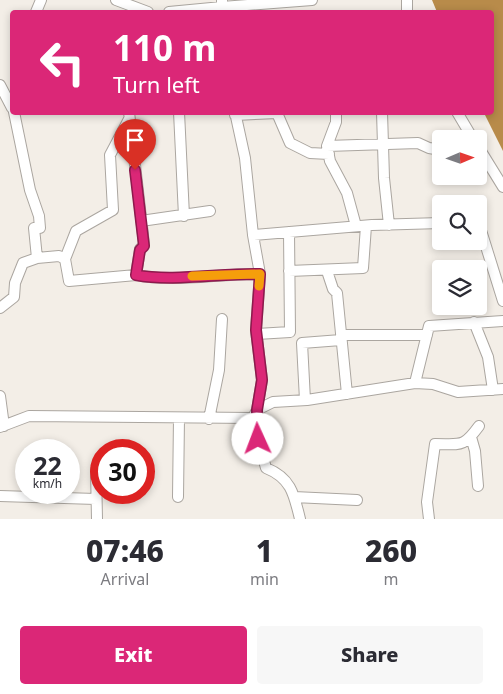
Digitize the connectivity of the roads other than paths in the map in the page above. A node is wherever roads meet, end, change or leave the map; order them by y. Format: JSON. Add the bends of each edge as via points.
{"nodes":[{"id":1,"x":306,"y":0,"type":"edge"},
{"id":2,"x":312,"y":0,"type":"edge"},
{"id":3,"x":122,"y":1,"type":"edge"},
{"id":4,"x":222,"y":7,"type":"edge"},
{"id":5,"x":143,"y":10,"type":"edge"},
{"id":6,"x":190,"y":10,"type":"edge"},
{"id":7,"x":0,"y":85,"type":"edge"},
{"id":8,"x":10,"y":101,"type":"edge"},
{"id":9,"x":15,"y":115,"type":"edge"},
{"id":10,"x":180,"y":115,"type":"edge"},
{"id":11,"x":235,"y":115,"type":"edge"},
{"id":12,"x":278,"y":115,"type":"edge"},
{"id":13,"x":336,"y":115,"type":"edge"},
{"id":14,"x":382,"y":115,"type":"edge"},
{"id":15,"x":459,"y":115,"type":"edge"},
{"id":16,"x":130,"y":116,"type":"edge"},
{"id":17,"x":468,"y":130,"type":"edge"},
{"id":18,"x":382,"y":144,"type":"junction"},
{"id":19,"x":432,"y":148,"type":"edge"},
{"id":20,"x":328,"y":150,"type":"junction"},
{"id":21,"x":488,"y":164,"type":"edge"},
{"id":22,"x":503,"y":187,"type":"edge"},
{"id":23,"x":210,"y":211,"type":"dead end"},
{"id":24,"x":184,"y":216,"type":"junction"},
{"id":25,"x":141,"y":221,"type":"junction"},
{"id":26,"x":432,"y":223,"type":"edge"},
{"id":27,"x":389,"y":225,"type":"junction"},
{"id":28,"x":361,"y":226,"type":"junction"},
{"id":29,"x":289,"y":232,"type":"junction"},
{"id":30,"x":253,"y":235,"type":"junction"},
{"id":31,"x":487,"y":250,"type":"edge"},
{"id":32,"x":37,"y":258,"type":"junction"},
{"id":33,"x":64,"y":259,"type":"junction"},
{"id":34,"x":327,"y":270,"type":"junction"},
{"id":35,"x":289,"y":271,"type":"junction"},
{"id":36,"x":260,"y":274,"type":"junction"},
{"id":37,"x":136,"y":275,"type":"junction"},
{"id":38,"x":503,"y":301,"type":"edge"},
{"id":39,"x":0,"y":308,"type":"edge"},
{"id":40,"x":222,"y":319,"type":"dead end"},
{"id":41,"x":503,"y":321,"type":"edge"},
{"id":42,"x":474,"y":322,"type":"junction"},
{"id":43,"x":257,"y":334,"type":"junction"},
{"id":44,"x":427,"y":334,"type":"junction"},
{"id":45,"x":341,"y":338,"type":"junction"},
{"id":46,"x":415,"y":383,"type":"junction"},
{"id":47,"x":498,"y":389,"type":"edge"},
{"id":48,"x":347,"y":394,"type":"junction"},
{"id":49,"x":0,"y":396,"type":"edge"},
{"id":50,"x":305,"y":400,"type":"junction"},
{"id":51,"x":257,"y":410,"type":"junction"},
{"id":52,"x":179,"y":418,"type":"junction"},
{"id":53,"x":209,"y":418,"type":"junction"},
{"id":54,"x":2,"y":426,"type":"edge"},
{"id":55,"x":479,"y":426,"type":"dead end"},
{"id":56,"x":471,"y":436,"type":"junction"},
{"id":57,"x":478,"y":486,"type":"dead end"},
{"id":58,"x":0,"y":496,"type":"edge"},
{"id":59,"x":178,"y":498,"type":"dead end"},
{"id":60,"x":294,"y":498,"type":"junction"},
{"id":61,"x":90,"y":499,"type":"edge"},
{"id":62,"x":357,"y":500,"type":"dead end"},
{"id":63,"x":96,"y":504,"type":"edge"},
{"id":64,"x":97,"y":519,"type":"edge"},
{"id":65,"x":300,"y":519,"type":"edge"},
{"id":66,"x":429,"y":519,"type":"edge"}],
"edges":[{"from":1,"to":2,"type":"street"},
{"from":1,"to":4,"type":"street"},
{"from":3,"to":5,"type":"street"},
{"from":4,"to":6,"type":"street"},
{"from":7,"to":8,"type":"street"},
{"from":9,"to":32,"type":"street","via":[[30,190],[39,216],[40,228],[34,228]]},
{"from":10,"to":24,"type":"street"},
{"from":11,"to":30,"type":"street","via":[[245,158]]},
{"from":12,"to":20,"type":"street","via":[[290,143],[310,153]]},
{"from":13,"to":20,"type":"street"},
{"from":14,"to":18,"type":"street"},
{"from":15,"to":17,"type":"street"},
{"from":16,"to":25,"type":"street"},
{"from":16,"to":33,"type":"street","via":[[110,155],[113,210],[76,231]]},
{"from":18,"to":19,"type":"street","via":[[418,143]]},
{"from":18,"to":20,"type":"street"},
{"from":18,"to":27,"type":"street"},
{"from":20,"to":28,"type":"street","via":[[330,161]]},
{"from":21,"to":22,"type":"street"},
{"from":23,"to":24,"type":"street"},
{"from":24,"to":25,"type":"street"},
{"from":25,"to":37,"type":"street","via":[[144,246],[140,250]]},
{"from":26,"to":27,"type":"street"},
{"from":27,"to":28,"type":"street"},
{"from":28,"to":29,"type":"street"},
{"from":28,"to":34,"type":"street","via":[[363,268]]},
{"from":29,"to":30,"type":"street"},
{"from":29,"to":35,"type":"street"},
{"from":30,"to":36,"type":"street"},
{"from":31,"to":38,"type":"street"},
{"from":32,"to":33,"type":"street","via":[[59,256]]},
{"from":32,"to":39,"type":"street","via":[[23,263],[15,283],[14,297]]},
{"from":33,"to":37,"type":"street","via":[[69,281]]},
{"from":34,"to":35,"type":"street"},
{"from":34,"to":45,"type":"street","via":[[337,294]]},
{"from":35,"to":43,"type":"street","via":[[290,332]]},
{"from":36,"to":37,"type":"street","via":[[151,278]]},
{"from":36,"to":43,"type":"street"},
{"from":40,"to":53,"type":"street","via":[[219,370]]},
{"from":41,"to":42,"type":"street"},
{"from":42,"to":44,"type":"street","via":[[429,326]]},
{"from":42,"to":47,"type":"street"},
{"from":43,"to":51,"type":"street","via":[[262,380]]},
{"from":44,"to":45,"type":"street"},
{"from":44,"to":46,"type":"street"},
{"from":45,"to":48,"type":"street"},
{"from":45,"to":50,"type":"street","via":[[302,343]]},
{"from":46,"to":47,"type":"street","via":[[458,392]]},
{"from":46,"to":48,"type":"street"},
{"from":48,"to":50,"type":"street"},
{"from":49,"to":54,"type":"street"},
{"from":50,"to":51,"type":"street","via":[[273,402]]},
{"from":51,"to":53,"type":"street","via":[[253,418]]},
{"from":51,"to":60,"type":"street","via":[[258,439],[266,468],[280,474]]},
{"from":52,"to":53,"type":"street"},
{"from":52,"to":54,"type":"street","via":[[29,416]]},
{"from":52,"to":59,"type":"street"},
{"from":55,"to":56,"type":"street"},
{"from":56,"to":57,"type":"street"},
{"from":56,"to":66,"type":"street","via":[[461,444],[435,444],[427,502]]},
{"from":58,"to":61,"type":"street"},
{"from":60,"to":62,"type":"street"},
{"from":60,"to":65,"type":"street"},
{"from":63,"to":64,"type":"street"}]}
